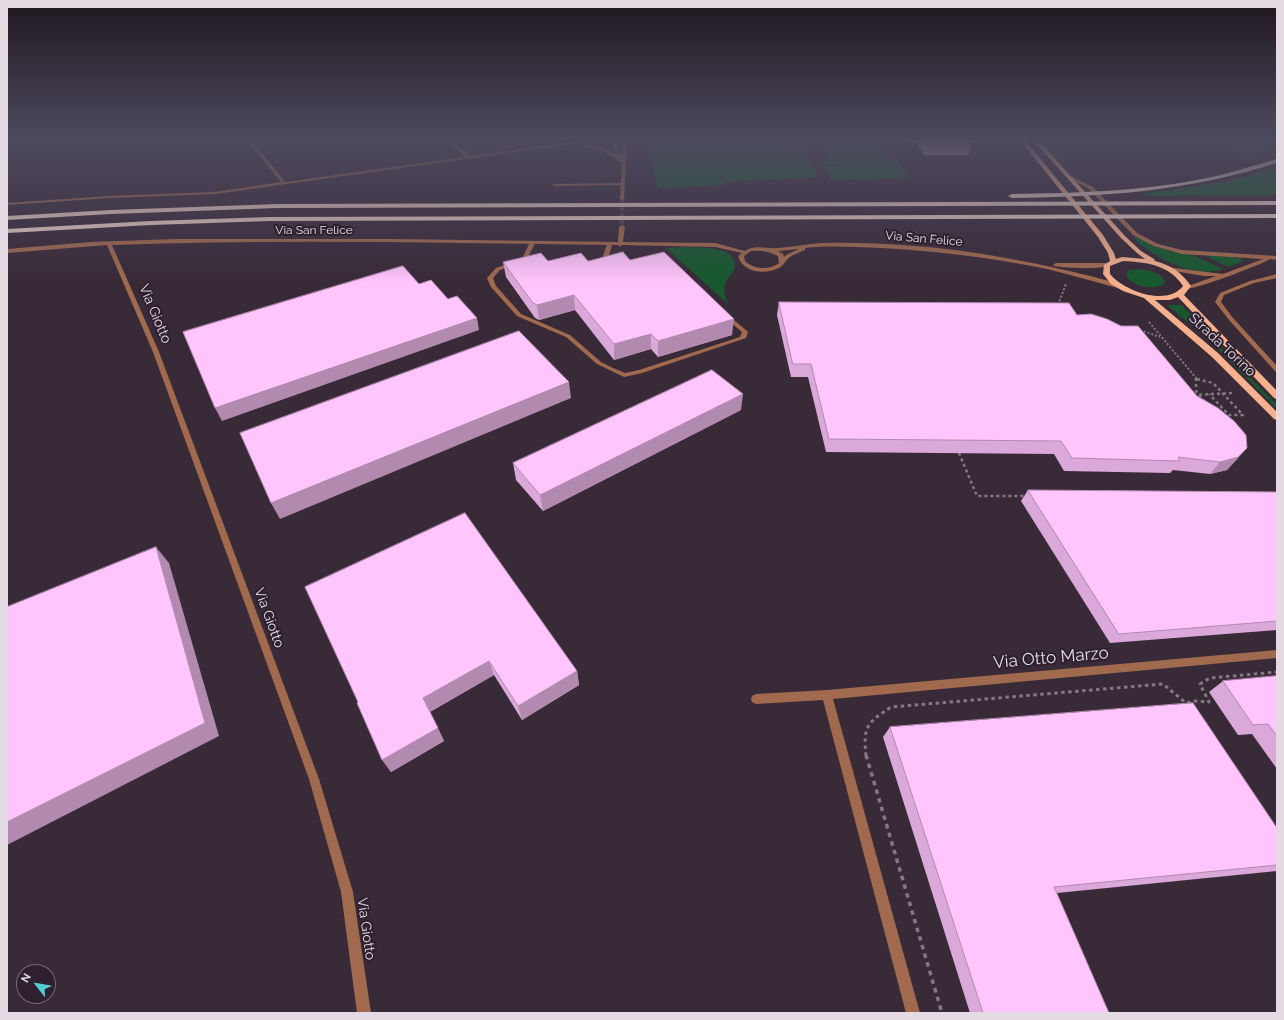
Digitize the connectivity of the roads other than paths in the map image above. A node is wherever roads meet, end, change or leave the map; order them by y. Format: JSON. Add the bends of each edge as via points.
{"nodes":[{"id":1,"x":257,"y":188,"type":"edge"},
{"id":2,"x":623,"y":188,"type":"edge"},
{"id":3,"x":1061,"y":188,"type":"edge"},
{"id":4,"x":1078,"y":188,"type":"edge"},
{"id":5,"x":1090,"y":188,"type":"edge"},
{"id":6,"x":1167,"y":188,"type":"edge"},
{"id":7,"x":622,"y":199,"type":"tunnel mouth"},
{"id":8,"x":1277,"y":203,"type":"edge"},
{"id":9,"x":7,"y":204,"type":"edge"},
{"id":10,"x":864,"y":204,"type":"junction"},
{"id":11,"x":1259,"y":216,"type":"junction"},
{"id":12,"x":1277,"y":216,"type":"edge"},
{"id":13,"x":7,"y":218,"type":"edge"},
{"id":14,"x":1277,"y":219,"type":"edge"},
{"id":15,"x":622,"y":227,"type":"tunnel mouth"},
{"id":16,"x":7,"y":231,"type":"edge"},
{"id":17,"x":109,"y":243,"type":"junction"},
{"id":18,"x":532,"y":243,"type":"junction"},
{"id":19,"x":609,"y":245,"type":"junction"},
{"id":20,"x":620,"y":245,"type":"junction"},
{"id":21,"x":813,"y":245,"type":"junction"},
{"id":22,"x":771,"y":250,"type":"junction"},
{"id":23,"x":7,"y":251,"type":"edge"},
{"id":24,"x":744,"y":252,"type":"junction"},
{"id":25,"x":1270,"y":258,"type":"junction"},
{"id":26,"x":1277,"y":258,"type":"edge"},
{"id":27,"x":524,"y":260,"type":"junction"},
{"id":28,"x":532,"y":260,"type":"edge"},
{"id":29,"x":596,"y":262,"type":"edge"},
{"id":30,"x":604,"y":262,"type":"junction"},
{"id":31,"x":611,"y":262,"type":"edge"},
{"id":32,"x":782,"y":263,"type":"junction"},
{"id":33,"x":1110,"y":263,"type":"junction"},
{"id":34,"x":1033,"y":264,"type":"junction"},
{"id":35,"x":1157,"y":264,"type":"junction"},
{"id":36,"x":1168,"y":268,"type":"junction"},
{"id":37,"x":1225,"y":275,"type":"junction"},
{"id":38,"x":1277,"y":276,"type":"edge"},
{"id":39,"x":1120,"y":287,"type":"junction"},
{"id":40,"x":1187,"y":288,"type":"junction"},
{"id":41,"x":1180,"y":295,"type":"junction"},
{"id":42,"x":1146,"y":296,"type":"junction"},
{"id":43,"x":720,"y":311,"type":"edge"},
{"id":44,"x":1277,"y":370,"type":"edge"},
{"id":45,"x":1277,"y":396,"type":"edge"},
{"id":46,"x":1277,"y":417,"type":"edge"},
{"id":47,"x":1277,"y":654,"type":"edge"},
{"id":48,"x":827,"y":695,"type":"junction"},
{"id":49,"x":756,"y":699,"type":"dead end"},
{"id":50,"x":364,"y":1013,"type":"edge"},
{"id":51,"x":913,"y":1013,"type":"edge"}],
"edges":[{"from":1,"to":9,"type":"street","via":[[215,193]]},
{"from":2,"to":7,"type":"street"},
{"from":3,"to":33,"type":"main road","via":[[1101,236],[1111,253]]},
{"from":4,"to":35,"type":"main road","via":[[1123,237]]},
{"from":5,"to":25,"type":"street","via":[[1135,234],[1156,245],[1182,252]]},
{"from":6,"to":10,"type":"highway","via":[[1031,196],[937,196]]},
{"from":8,"to":10,"type":"highway"},
{"from":10,"to":13,"type":"highway","via":[[277,206]]},
{"from":11,"to":12,"type":"highway"},
{"from":11,"to":14,"type":"highway"},
{"from":11,"to":16,"type":"highway","via":[[270,219]]},
{"from":15,"to":20,"type":"street"},
{"from":17,"to":18,"type":"street","name":"Via San Felice"},
{"from":17,"to":23,"type":"street","name":"Via San Felice"},
{"from":17,"to":50,"type":"street","name":"Via Giotto","via":[[156,352],[314,779],[347,892]]},
{"from":18,"to":19,"type":"street","name":"Via San Felice"},
{"from":18,"to":27,"type":"street"},
{"from":19,"to":20,"type":"street","name":"Via San Felice"},
{"from":19,"to":30,"type":"street"},
{"from":20,"to":24,"type":"street","name":"Via San Felice","via":[[715,245]]},
{"from":21,"to":22,"type":"street","name":"Via San Felice"},
{"from":21,"to":32,"type":"street","name":"Via San Felice","via":[[788,256]]},
{"from":21,"to":34,"type":"street","name":"Via San Felice","via":[[927,249]]},
{"from":22,"to":24,"type":"street","name":"Via San Felice","via":[[756,249]]},
{"from":22,"to":32,"type":"street","via":[[781,255]]},
{"from":24,"to":32,"type":"street","name":"Via San Felice","via":[[740,256],[741,260],[750,268],[771,269]]},
{"from":25,"to":26,"type":"street"},
{"from":25,"to":37,"type":"street"},
{"from":27,"to":28,"type":"street"},
{"from":27,"to":43,"type":"street","via":[[498,269],[490,278],[493,286],[519,315],[568,336],[599,362],[624,374],[640,372],[743,338],[745,332]]},
{"from":29,"to":30,"type":"street"},
{"from":30,"to":31,"type":"street"},
{"from":33,"to":34,"type":"street","name":"Via San Felice","via":[[1090,266]]},
{"from":33,"to":35,"type":"main road","via":[[1133,259]]},
{"from":33,"to":39,"type":"main road","via":[[1105,269],[1106,275]]},
{"from":34,"to":39,"type":"street","name":"Via San Felice"},
{"from":35,"to":36,"type":"main road"},
{"from":36,"to":37,"type":"street"},
{"from":36,"to":40,"type":"main road","via":[[1184,280]]},
{"from":37,"to":40,"type":"street"},
{"from":38,"to":44,"type":"street","via":[[1252,282],[1222,294],[1218,302]]},
{"from":39,"to":42,"type":"main road"},
{"from":40,"to":41,"type":"main road"},
{"from":41,"to":42,"type":"main road","via":[[1171,298]]},
{"from":41,"to":45,"type":"main road","name":"Strada Torino"},
{"from":42,"to":46,"type":"main road","name":"Strada Torino","via":[[1215,355]]},
{"from":47,"to":48,"type":"street","name":"Via Otto Marzo"},
{"from":48,"to":49,"type":"street","name":"Via Otto Marzo"},
{"from":48,"to":51,"type":"street"}]}
